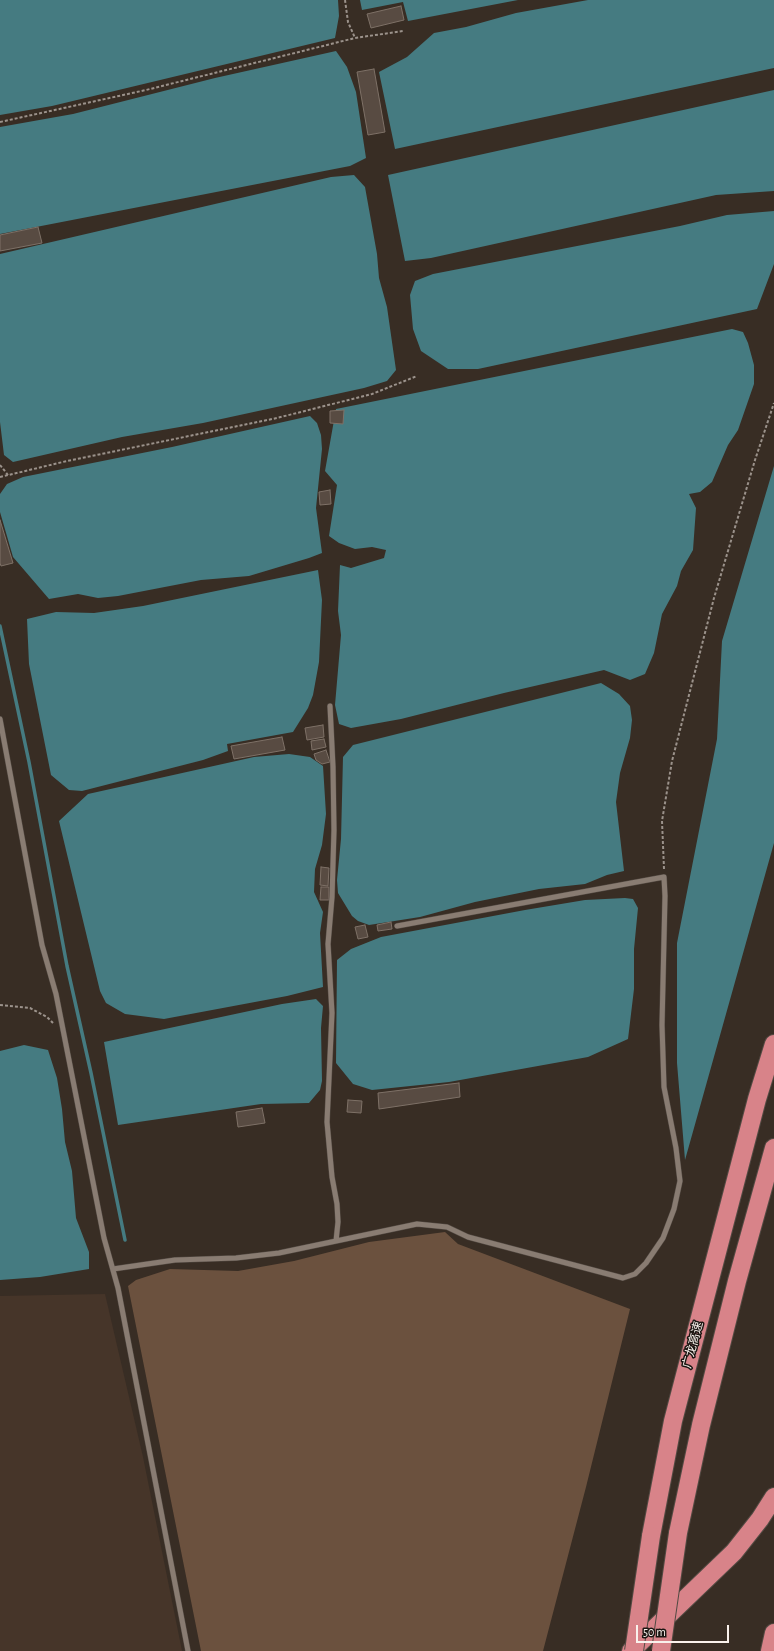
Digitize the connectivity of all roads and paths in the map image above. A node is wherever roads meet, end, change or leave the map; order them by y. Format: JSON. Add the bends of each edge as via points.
{"nodes":[{"id":1,"x":345,"y":0,"type":"edge"},
{"id":2,"x":403,"y":32,"type":"dead end"},
{"id":3,"x":355,"y":38,"type":"junction"},
{"id":4,"x":0,"y":122,"type":"edge"},
{"id":5,"x":417,"y":376,"type":"dead end"},
{"id":6,"x":774,"y":404,"type":"edge"},
{"id":7,"x":0,"y":465,"type":"edge"},
{"id":8,"x":8,"y":475,"type":"junction"},
{"id":9,"x":0,"y":477,"type":"edge"},
{"id":10,"x":330,"y":706,"type":"dead end"},
{"id":11,"x":0,"y":719,"type":"edge"},
{"id":12,"x":664,"y":877,"type":"junction"},
{"id":13,"x":397,"y":926,"type":"dead end"},
{"id":14,"x":0,"y":1005,"type":"edge"},
{"id":15,"x":63,"y":1032,"type":"junction"},
{"id":16,"x":774,"y":1044,"type":"edge"},
{"id":17,"x":774,"y":1148,"type":"edge"},
{"id":18,"x":336,"y":1241,"type":"junction"},
{"id":19,"x":112,"y":1269,"type":"junction"},
{"id":20,"x":774,"y":1497,"type":"edge"},
{"id":21,"x":774,"y":1633,"type":"edge"},
{"id":22,"x":188,"y":1651,"type":"edge"},
{"id":23,"x":633,"y":1651,"type":"edge"},
{"id":24,"x":661,"y":1651,"type":"edge"},
{"id":25,"x":770,"y":1651,"type":"edge"}],
"edges":[{"from":1,"to":3,"type":"path","via":[[348,22]]},
{"from":2,"to":3,"type":"path"},
{"from":3,"to":4,"type":"path","via":[[146,90]]},
{"from":5,"to":8,"type":"path","via":[[372,394],[277,418]]},
{"from":6,"to":12,"type":"path","via":[[714,598],[672,761],[662,821]]},
{"from":7,"to":8,"type":"path"},
{"from":8,"to":9,"type":"path"},
{"from":10,"to":18,"type":"lane","via":[[334,830],[328,944],[332,1013],[327,1122],[337,1204]]},
{"from":11,"to":15,"type":"lane","via":[[42,945],[56,994]]},
{"from":12,"to":13,"type":"lane"},
{"from":12,"to":18,"type":"lane","via":[[664,1087],[680,1181],[674,1209],[663,1238],[646,1263],[635,1274],[623,1278],[468,1237],[447,1227],[417,1224]]},
{"from":14,"to":15,"type":"path","via":[[30,1008],[47,1017]]},
{"from":15,"to":19,"type":"lane"},
{"from":16,"to":23,"type":"highway","name":"广龙高速","bridge":true,"via":[[757,1099],[673,1421]]},
{"from":17,"to":24,"type":"highway","bridge":true,"via":[[701,1425],[678,1534]]},
{"from":18,"to":19,"type":"lane","via":[[279,1253],[236,1258],[175,1260]]},
{"from":19,"to":22,"type":"lane","via":[[118,1288]]},
{"from":20,"to":23,"type":"highway","via":[[734,1552]]},
{"from":21,"to":25,"type":"highway"}]}
